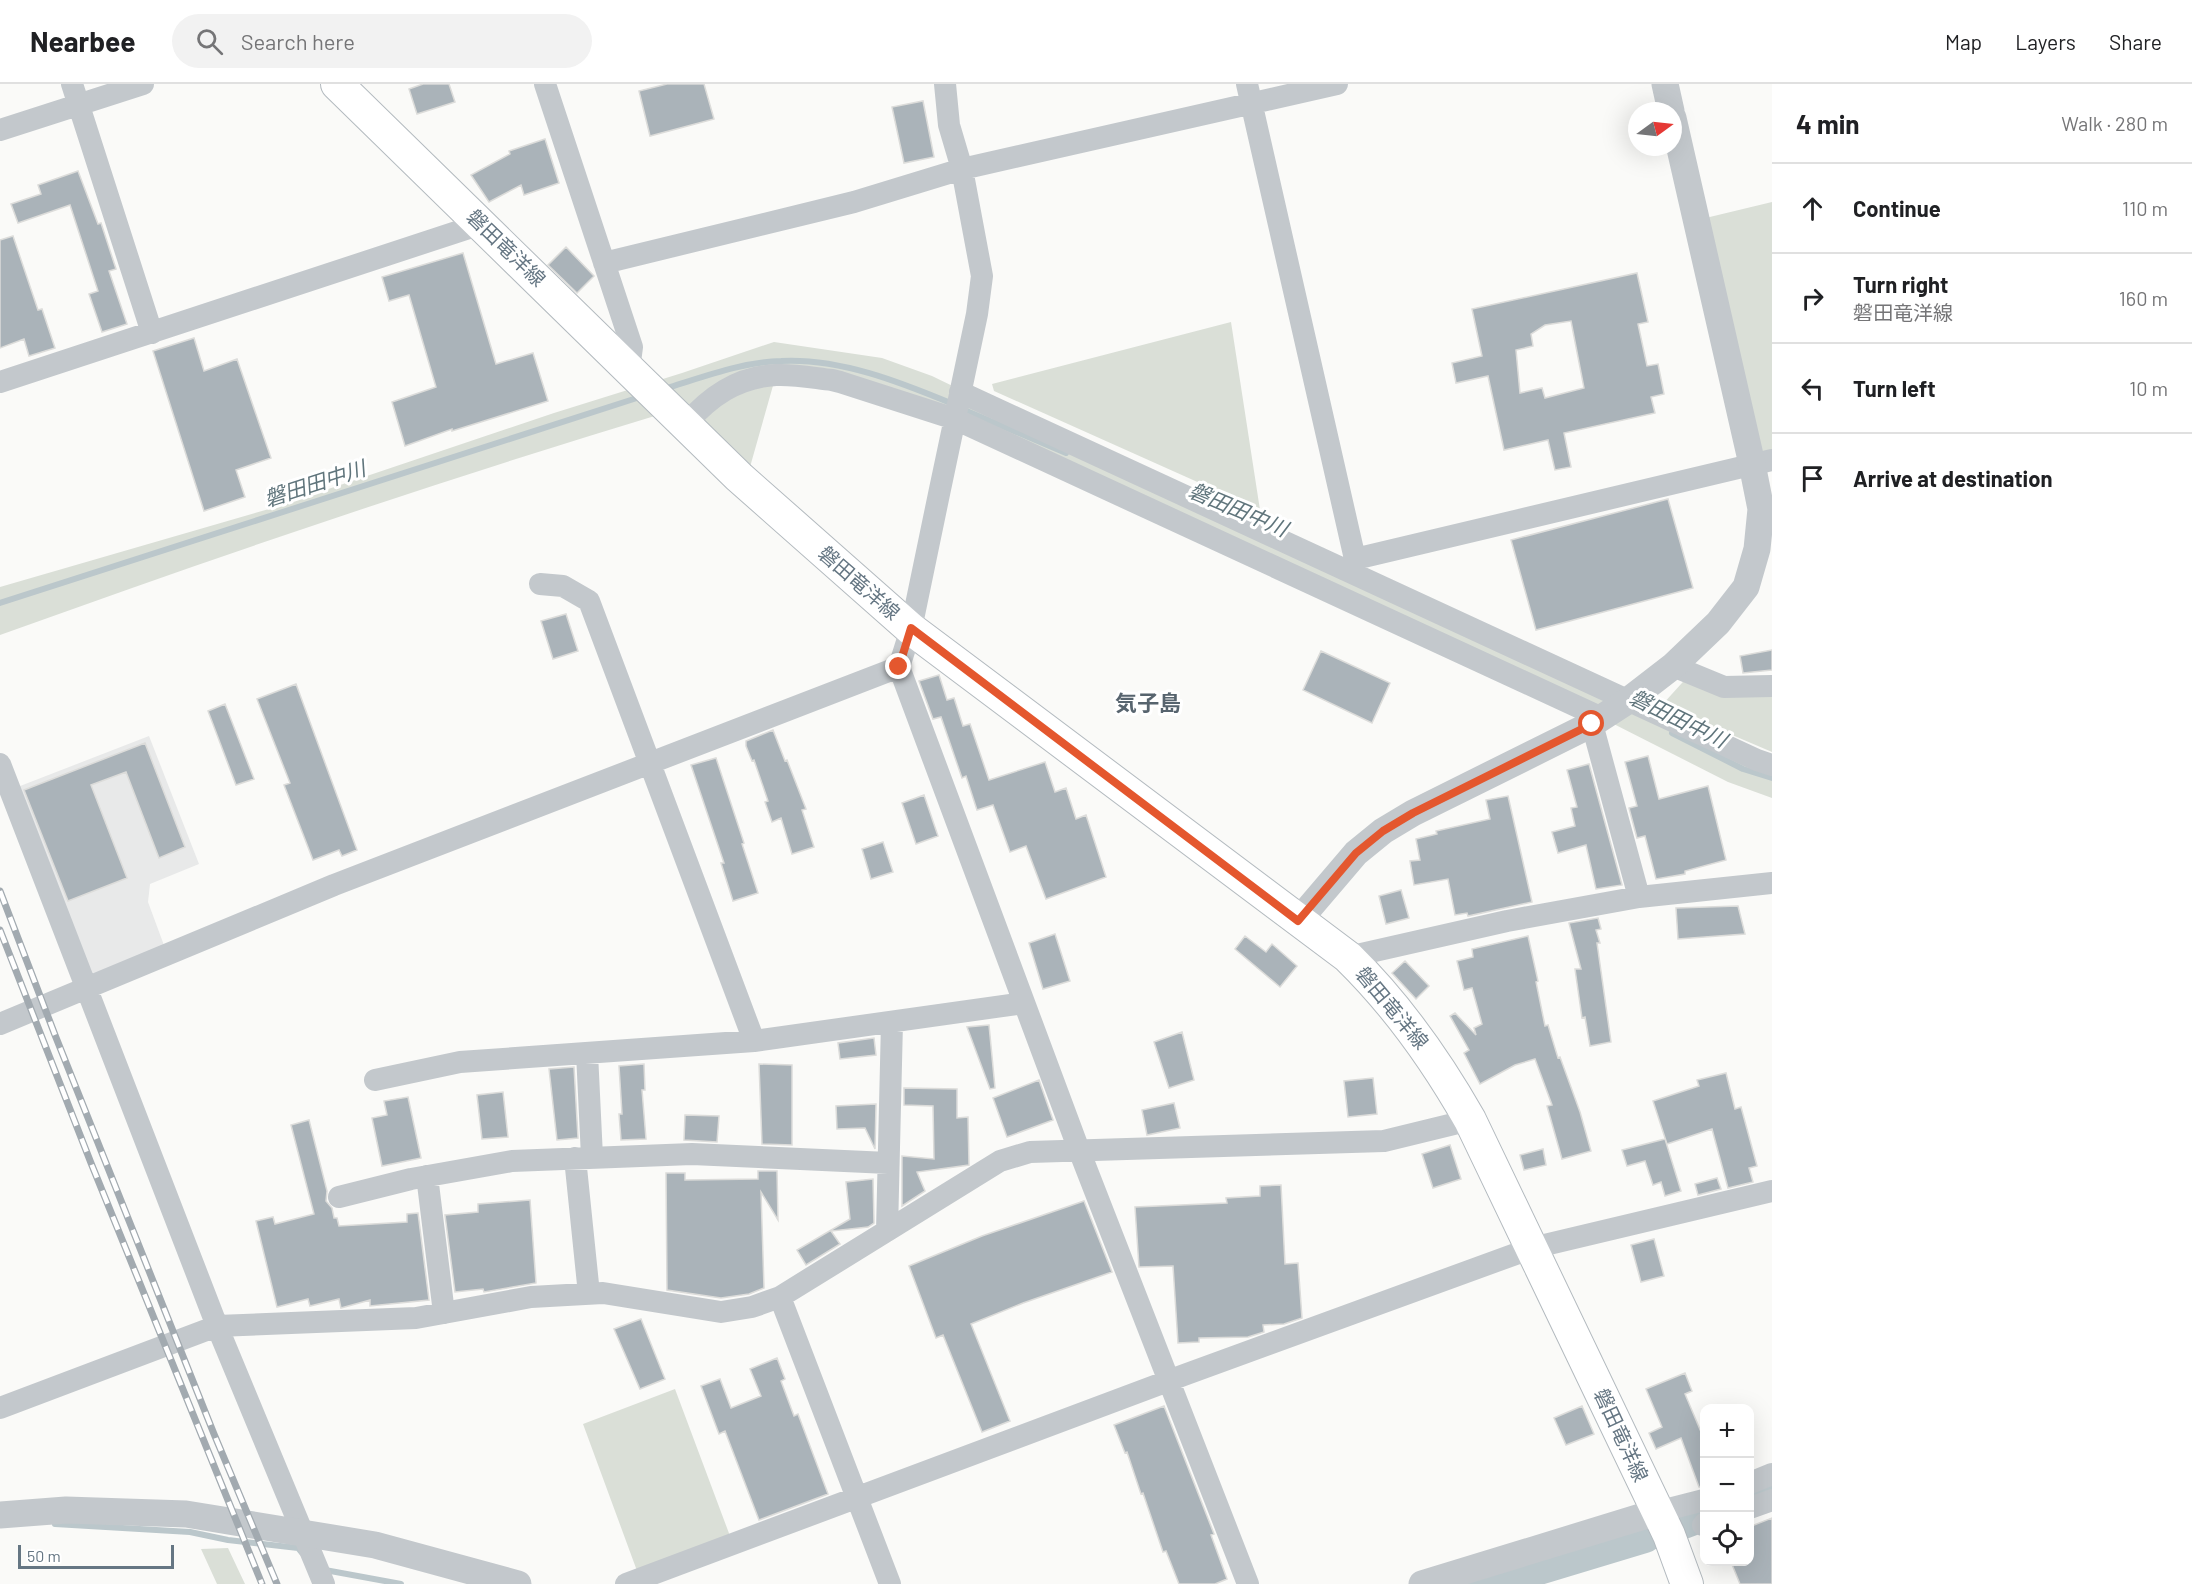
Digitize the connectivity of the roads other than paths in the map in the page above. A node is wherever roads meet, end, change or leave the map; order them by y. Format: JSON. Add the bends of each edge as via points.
{"nodes":[{"id":1,"x":143,"y":84,"type":"edge"},
{"id":2,"x":337,"y":84,"type":"edge"},
{"id":3,"x":545,"y":84,"type":"edge"},
{"id":4,"x":945,"y":84,"type":"edge"},
{"id":5,"x":1337,"y":84,"type":"edge"},
{"id":6,"x":1665,"y":84,"type":"edge"},
{"id":7,"x":76,"y":94,"type":"edge"},
{"id":8,"x":1249,"y":94,"type":"edge"},
{"id":9,"x":1669,"y":102,"type":"edge"},
{"id":10,"x":0,"y":130,"type":"edge"},
{"id":11,"x":1682,"y":153,"type":"edge"},
{"id":12,"x":962,"y":169,"type":"junction"},
{"id":13,"x":481,"y":224,"type":"junction"},
{"id":14,"x":604,"y":262,"type":"junction"},
{"id":15,"x":152,"y":333,"type":"junction"},
{"id":16,"x":629,"y":369,"type":"junction"},
{"id":17,"x":0,"y":382,"type":"edge"},
{"id":18,"x":960,"y":392,"type":"junction"},
{"id":19,"x":955,"y":419,"type":"junction"},
{"id":20,"x":685,"y":425,"type":"junction"},
{"id":21,"x":1762,"y":462,"type":"edge"},
{"id":22,"x":1351,"y":564,"type":"junction"},
{"id":23,"x":540,"y":584,"type":"dead end"},
{"id":24,"x":911,"y":628,"type":"junction"},
{"id":25,"x":1673,"y":666,"type":"junction"},
{"id":26,"x":899,"y":667,"type":"junction"},
{"id":27,"x":1772,"y":686,"type":"edge"},
{"id":28,"x":1611,"y":712,"type":"junction"},
{"id":29,"x":650,"y":762,"type":"junction"},
{"id":30,"x":0,"y":764,"type":"edge"},
{"id":31,"x":1772,"y":765,"type":"edge"},
{"id":32,"x":1772,"y":882,"type":"edge"},
{"id":33,"x":1638,"y":897,"type":"junction"},
{"id":34,"x":1298,"y":921,"type":"junction"},
{"id":35,"x":1348,"y":957,"type":"junction"},
{"id":36,"x":88,"y":989,"type":"junction"},
{"id":37,"x":1024,"y":1003,"type":"junction"},
{"id":38,"x":892,"y":1022,"type":"junction"},
{"id":39,"x":0,"y":1024,"type":"edge"},
{"id":40,"x":754,"y":1041,"type":"junction"},
{"id":41,"x":587,"y":1053,"type":"junction"},
{"id":42,"x":375,"y":1080,"type":"dead end"},
{"id":43,"x":1470,"y":1120,"type":"junction"},
{"id":44,"x":1079,"y":1150,"type":"junction"},
{"id":45,"x":584,"y":1157,"type":"junction"},
{"id":46,"x":888,"y":1163,"type":"junction"},
{"id":47,"x":427,"y":1176,"type":"junction"},
{"id":48,"x":1772,"y":1191,"type":"edge"},
{"id":49,"x":339,"y":1197,"type":"dead end"},
{"id":50,"x":887,"y":1231,"type":"junction"},
{"id":51,"x":1533,"y":1248,"type":"junction"},
{"id":52,"x":589,"y":1294,"type":"junction"},
{"id":53,"x":780,"y":1297,"type":"junction"},
{"id":54,"x":444,"y":1313,"type":"junction"},
{"id":55,"x":217,"y":1326,"type":"junction"},
{"id":56,"x":1170,"y":1381,"type":"junction"},
{"id":57,"x":0,"y":1408,"type":"edge"},
{"id":58,"x":1772,"y":1474,"type":"edge"},
{"id":59,"x":1754,"y":1481,"type":"edge"},
{"id":60,"x":856,"y":1498,"type":"junction"},
{"id":61,"x":1772,"y":1500,"type":"edge"},
{"id":62,"x":1700,"y":1501,"type":"edge"},
{"id":63,"x":1754,"y":1506,"type":"edge"},
{"id":64,"x":1657,"y":1512,"type":"junction"},
{"id":65,"x":0,"y":1515,"type":"edge"},
{"id":66,"x":301,"y":1532,"type":"junction"},
{"id":67,"x":324,"y":1584,"type":"edge"},
{"id":68,"x":518,"y":1584,"type":"edge"},
{"id":69,"x":626,"y":1584,"type":"edge"},
{"id":70,"x":890,"y":1584,"type":"edge"},
{"id":71,"x":1248,"y":1584,"type":"edge"},
{"id":72,"x":1422,"y":1584,"type":"edge"},
{"id":73,"x":1687,"y":1584,"type":"edge"}],
"edges":[{"from":1,"to":7,"type":"street"},
{"from":2,"to":13,"type":"main road","name":"磐田竜洋線"},
{"from":3,"to":14,"type":"street"},
{"from":4,"to":12,"type":"street","via":[[949,125]]},
{"from":5,"to":8,"type":"street"},
{"from":6,"to":9,"type":"street"},
{"from":7,"to":10,"type":"street"},
{"from":7,"to":15,"type":"street"},
{"from":8,"to":12,"type":"street"},
{"from":8,"to":22,"type":"street"},
{"from":11,"to":21,"type":"street"},
{"from":12,"to":14,"type":"street","via":[[854,202]]},
{"from":12,"to":18,"type":"street","via":[[982,276]]},
{"from":13,"to":15,"type":"street"},
{"from":13,"to":16,"type":"main road","name":"磐田竜洋線"},
{"from":14,"to":16,"type":"street","via":[[632,347]]},
{"from":15,"to":17,"type":"street"},
{"from":16,"to":20,"type":"main road","name":"磐田竜洋線"},
{"from":18,"to":19,"type":"street"},
{"from":18,"to":22,"type":"street"},
{"from":19,"to":20,"type":"street","via":[[832,380],[776,375],[745,381],[718,393]]},
{"from":19,"to":24,"type":"street"},
{"from":19,"to":28,"type":"street"},
{"from":20,"to":24,"type":"main road","name":"磐田竜洋線"},
{"from":21,"to":22,"type":"street"},
{"from":21,"to":25,"type":"street","via":[[1757,549],[1746,587],[1718,623]]},
{"from":22,"to":28,"type":"street"},
{"from":23,"to":29,"type":"street","via":[[563,586],[589,601]]},
{"from":24,"to":26,"type":"street"},
{"from":24,"to":34,"type":"main road","name":"磐田竜洋線"},
{"from":25,"to":27,"type":"street","via":[[1724,687]]},
{"from":25,"to":28,"type":"street"},
{"from":26,"to":29,"type":"street"},
{"from":26,"to":37,"type":"street"},
{"from":28,"to":31,"type":"street"},
{"from":28,"to":33,"type":"street"},
{"from":28,"to":34,"type":"street","via":[[1383,831],[1356,853]]},
{"from":29,"to":36,"type":"street","via":[[334,885]]},
{"from":29,"to":40,"type":"street"},
{"from":30,"to":36,"type":"street"},
{"from":32,"to":33,"type":"street"},
{"from":33,"to":35,"type":"street","via":[[1507,921]]},
{"from":34,"to":35,"type":"main road","name":"磐田竜洋線"},
{"from":35,"to":43,"type":"main road","name":"磐田竜洋線","via":[[1407,1022],[1444,1074]]},
{"from":36,"to":39,"type":"street"},
{"from":36,"to":55,"type":"street"},
{"from":37,"to":38,"type":"street"},
{"from":37,"to":44,"type":"street"},
{"from":38,"to":40,"type":"street"},
{"from":38,"to":46,"type":"street"},
{"from":40,"to":41,"type":"street"},
{"from":41,"to":42,"type":"street","via":[[460,1062]]},
{"from":41,"to":45,"type":"street"},
{"from":43,"to":44,"type":"street","via":[[1384,1141]]},
{"from":43,"to":51,"type":"main road","name":"磐田竜洋線"},
{"from":44,"to":50,"type":"street","via":[[1030,1152],[1000,1161]]},
{"from":44,"to":56,"type":"street"},
{"from":45,"to":46,"type":"street","via":[[692,1154]]},
{"from":45,"to":47,"type":"street","via":[[512,1161]]},
{"from":45,"to":52,"type":"street"},
{"from":46,"to":50,"type":"street"},
{"from":47,"to":49,"type":"street"},
{"from":47,"to":54,"type":"street"},
{"from":48,"to":51,"type":"street"},
{"from":50,"to":53,"type":"street"},
{"from":51,"to":56,"type":"street"},
{"from":51,"to":64,"type":"main road","name":"磐田竜洋線"},
{"from":52,"to":53,"type":"street","via":[[721,1312]]},
{"from":52,"to":54,"type":"street","via":[[531,1297]]},
{"from":53,"to":60,"type":"street"},
{"from":54,"to":55,"type":"street","via":[[416,1318]]},
{"from":55,"to":57,"type":"street"},
{"from":55,"to":66,"type":"street"},
{"from":56,"to":60,"type":"street"},
{"from":56,"to":71,"type":"street"},
{"from":58,"to":59,"type":"street"},
{"from":60,"to":69,"type":"street"},
{"from":60,"to":70,"type":"street"},
{"from":61,"to":63,"type":"street"},
{"from":62,"to":64,"type":"street"},
{"from":64,"to":72,"type":"street"},
{"from":64,"to":73,"type":"main road","name":"磐田竜洋線"},
{"from":65,"to":66,"type":"street","via":[[66,1510],[186,1514]]},
{"from":66,"to":67,"type":"street"},
{"from":66,"to":68,"type":"street","via":[[375,1545]]}]}
